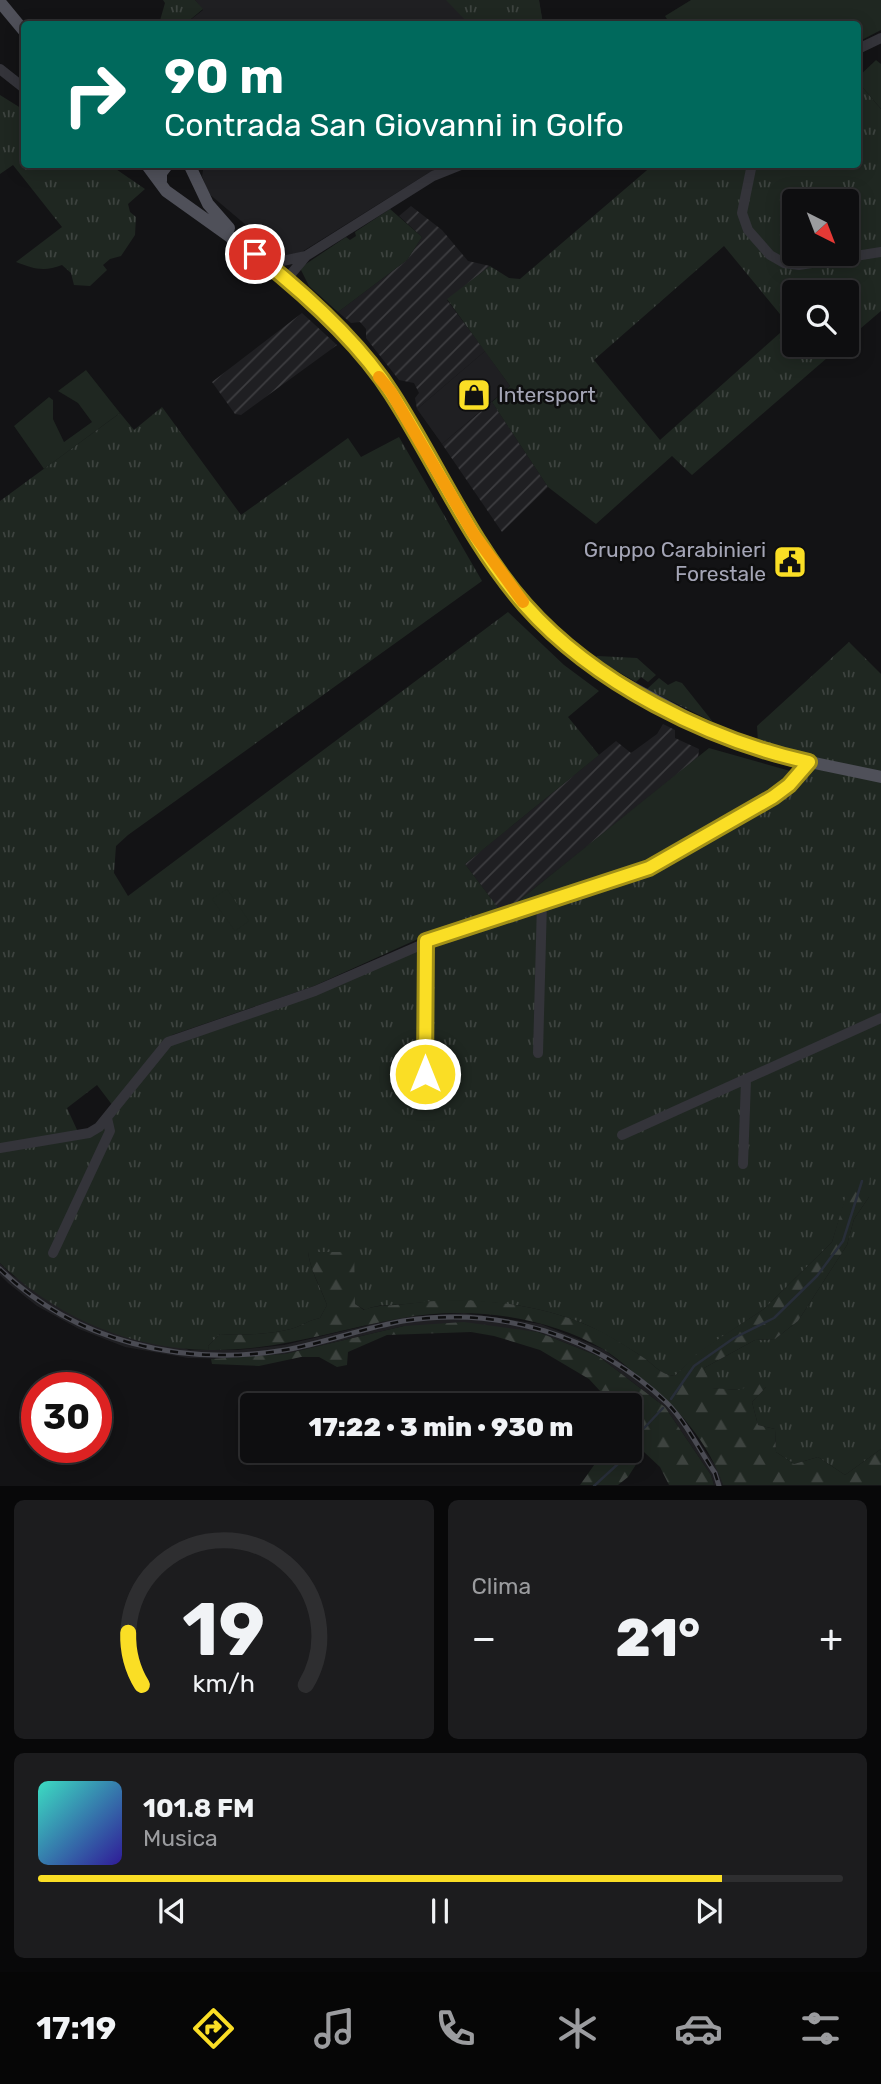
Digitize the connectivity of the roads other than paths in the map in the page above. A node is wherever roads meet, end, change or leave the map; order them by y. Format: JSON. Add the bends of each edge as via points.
{"nodes":[{"id":1,"x":0,"y":2,"type":"edge"},
{"id":2,"x":21,"y":27,"type":"edge"},
{"id":3,"x":881,"y":38,"type":"edge"},
{"id":4,"x":861,"y":48,"type":"edge"},
{"id":5,"x":0,"y":69,"type":"edge"},
{"id":6,"x":21,"y":86,"type":"edge"},
{"id":7,"x":150,"y":168,"type":"edge"},
{"id":8,"x":165,"y":168,"type":"edge"},
{"id":9,"x":191,"y":168,"type":"edge"},
{"id":10,"x":453,"y":168,"type":"edge"},
{"id":11,"x":751,"y":168,"type":"edge"},
{"id":12,"x":196,"y":180,"type":"junction"},
{"id":13,"x":161,"y":181,"type":"junction"},
{"id":14,"x":176,"y":196,"type":"junction"},
{"id":15,"x":243,"y":244,"type":"junction"},
{"id":16,"x":881,"y":251,"type":"edge"},
{"id":17,"x":306,"y":256,"type":"junction"},
{"id":18,"x":268,"y":264,"type":"junction"},
{"id":19,"x":286,"y":280,"type":"junction"},
{"id":20,"x":809,"y":762,"type":"junction"},
{"id":21,"x":881,"y":777,"type":"edge"},
{"id":22,"x":542,"y":902,"type":"junction"},
{"id":23,"x":426,"y":941,"type":"junction"},
{"id":24,"x":881,"y":1018,"type":"edge"},
{"id":25,"x":538,"y":1053,"type":"dead end"},
{"id":26,"x":425,"y":1074,"type":"dead end"},
{"id":27,"x":746,"y":1080,"type":"junction"},
{"id":28,"x":107,"y":1118,"type":"junction"},
{"id":29,"x":622,"y":1135,"type":"dead end"},
{"id":30,"x":0,"y":1148,"type":"edge"},
{"id":31,"x":743,"y":1164,"type":"dead end"},
{"id":32,"x":53,"y":1253,"type":"dead end"}],
"edges":[{"from":1,"to":2,"type":"main road"},
{"from":3,"to":4,"type":"street"},
{"from":5,"to":6,"type":"street"},
{"from":7,"to":13,"type":"main road"},
{"from":8,"to":13,"type":"main road"},
{"from":9,"to":12,"type":"main road"},
{"from":10,"to":17,"type":"street"},
{"from":11,"to":16,"type":"street","via":[[742,213],[748,230],[784,264]]},
{"from":12,"to":14,"type":"main road","via":[[189,192]]},
{"from":12,"to":15,"type":"main road","via":[[208,204]]},
{"from":13,"to":14,"type":"main road","via":[[166,191]]},
{"from":14,"to":15,"type":"main road"},
{"from":15,"to":18,"type":"main road"},
{"from":17,"to":18,"type":"street"},
{"from":17,"to":19,"type":"street"},
{"from":18,"to":19,"type":"main road"},
{"from":19,"to":20,"type":"main road","via":[[348,341],[391,392],[473,533],[506,581],[555,636],[589,664],[692,722],[767,753]]},
{"from":20,"to":21,"type":"main road"},
{"from":20,"to":22,"type":"street","via":[[773,797],[649,868]]},
{"from":22,"to":23,"type":"street"},
{"from":22,"to":25,"type":"street"},
{"from":23,"to":26,"type":"street"},
{"from":23,"to":28,"type":"street","via":[[315,991],[168,1042]]},
{"from":24,"to":27,"type":"street"},
{"from":27,"to":29,"type":"street"},
{"from":27,"to":31,"type":"street"},
{"from":28,"to":30,"type":"street","via":[[89,1133]]},
{"from":28,"to":32,"type":"street","via":[[110,1131]]}]}
